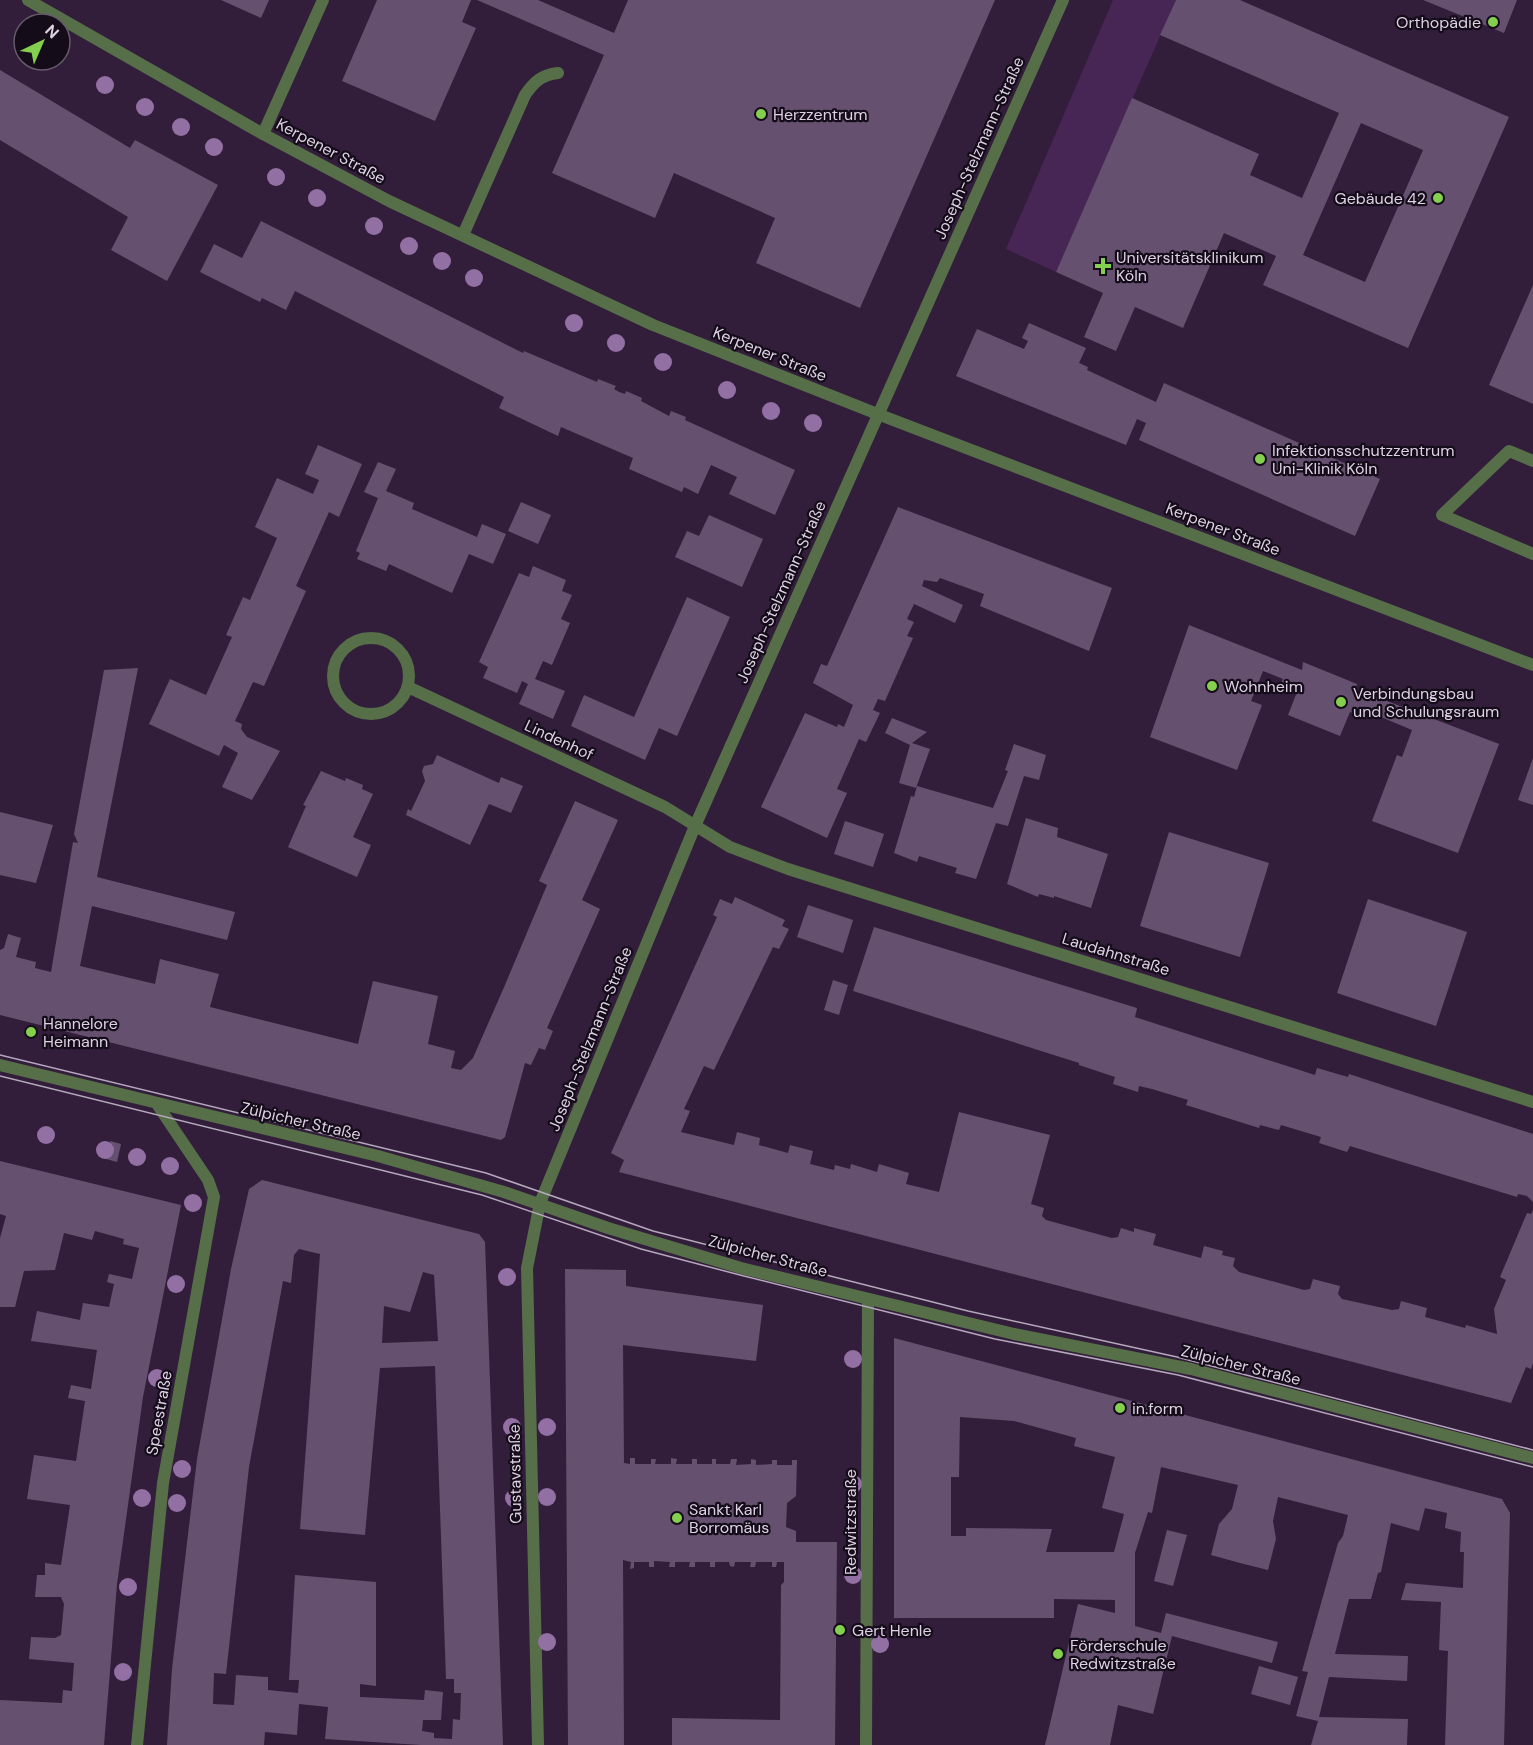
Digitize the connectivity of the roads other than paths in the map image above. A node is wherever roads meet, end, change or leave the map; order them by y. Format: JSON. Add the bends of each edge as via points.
{"nodes":[{"id":1,"x":28,"y":0,"type":"edge"},
{"id":2,"x":323,"y":0,"type":"edge"},
{"id":3,"x":1063,"y":0,"type":"edge"},
{"id":4,"x":558,"y":73,"type":"dead end"},
{"id":5,"x":263,"y":134,"type":"junction"},
{"id":6,"x":463,"y":235,"type":"junction"},
{"id":7,"x":880,"y":415,"type":"junction"},
{"id":8,"x":1533,"y":461,"type":"edge"},
{"id":9,"x":1533,"y":554,"type":"edge"},
{"id":10,"x":1533,"y":665,"type":"edge"},
{"id":11,"x":408,"y":687,"type":"junction"},
{"id":12,"x":695,"y":826,"type":"junction"},
{"id":13,"x":0,"y":1065,"type":"edge"},
{"id":14,"x":1533,"y":1102,"type":"edge"},
{"id":15,"x":157,"y":1104,"type":"junction"},
{"id":16,"x":540,"y":1203,"type":"junction"},
{"id":17,"x":868,"y":1299,"type":"junction"},
{"id":18,"x":1533,"y":1458,"type":"edge"},
{"id":19,"x":137,"y":1745,"type":"edge"},
{"id":20,"x":538,"y":1745,"type":"edge"},
{"id":21,"x":866,"y":1745,"type":"edge"}],
"edges":[{"from":1,"to":5,"type":"street","name":"Kerpener Straße"},
{"from":2,"to":5,"type":"street"},
{"from":3,"to":7,"type":"street","name":"Joseph-Stelzmann-Straße"},
{"from":4,"to":6,"type":"street","via":[[535,80],[525,95]]},
{"from":5,"to":6,"type":"street","name":"Kerpener Straße","via":[[389,201]]},
{"from":6,"to":7,"type":"street","name":"Kerpener Straße","via":[[653,325]]},
{"from":7,"to":10,"type":"street","name":"Kerpener Straße"},
{"from":7,"to":12,"type":"street","name":"Joseph-Stelzmann-Straße"},
{"from":8,"to":9,"type":"street","via":[[1509,451],[1442,515]]},
{"from":11,"to":11,"type":"street","via":[[405,659],[392,645],[374,638],[347,646],[333,670],[339,698],[363,714],[382,714],[391,709]]},
{"from":11,"to":12,"type":"street","name":"Lindenhof","via":[[665,807]]},
{"from":12,"to":14,"type":"street","name":"Laudahnstraße","via":[[730,847],[788,869]]},
{"from":12,"to":16,"type":"street","name":"Joseph-Stelzmann-Straße"},
{"from":13,"to":15,"type":"street","name":"Zülpicher Straße"},
{"from":15,"to":16,"type":"street","name":"Zülpicher Straße","via":[[378,1156]]},
{"from":15,"to":19,"type":"street","name":"Speestraße","via":[[208,1180],[214,1197],[163,1482]]},
{"from":16,"to":17,"type":"street","name":"Zülpicher Straße","via":[[741,1268]]},
{"from":16,"to":20,"type":"street","name":"Gustavstraße","via":[[528,1268]]},
{"from":17,"to":18,"type":"street","name":"Zülpicher Straße","via":[[1014,1334],[1191,1369]]},
{"from":17,"to":21,"type":"street","name":"Redwitzstraße"}]}
